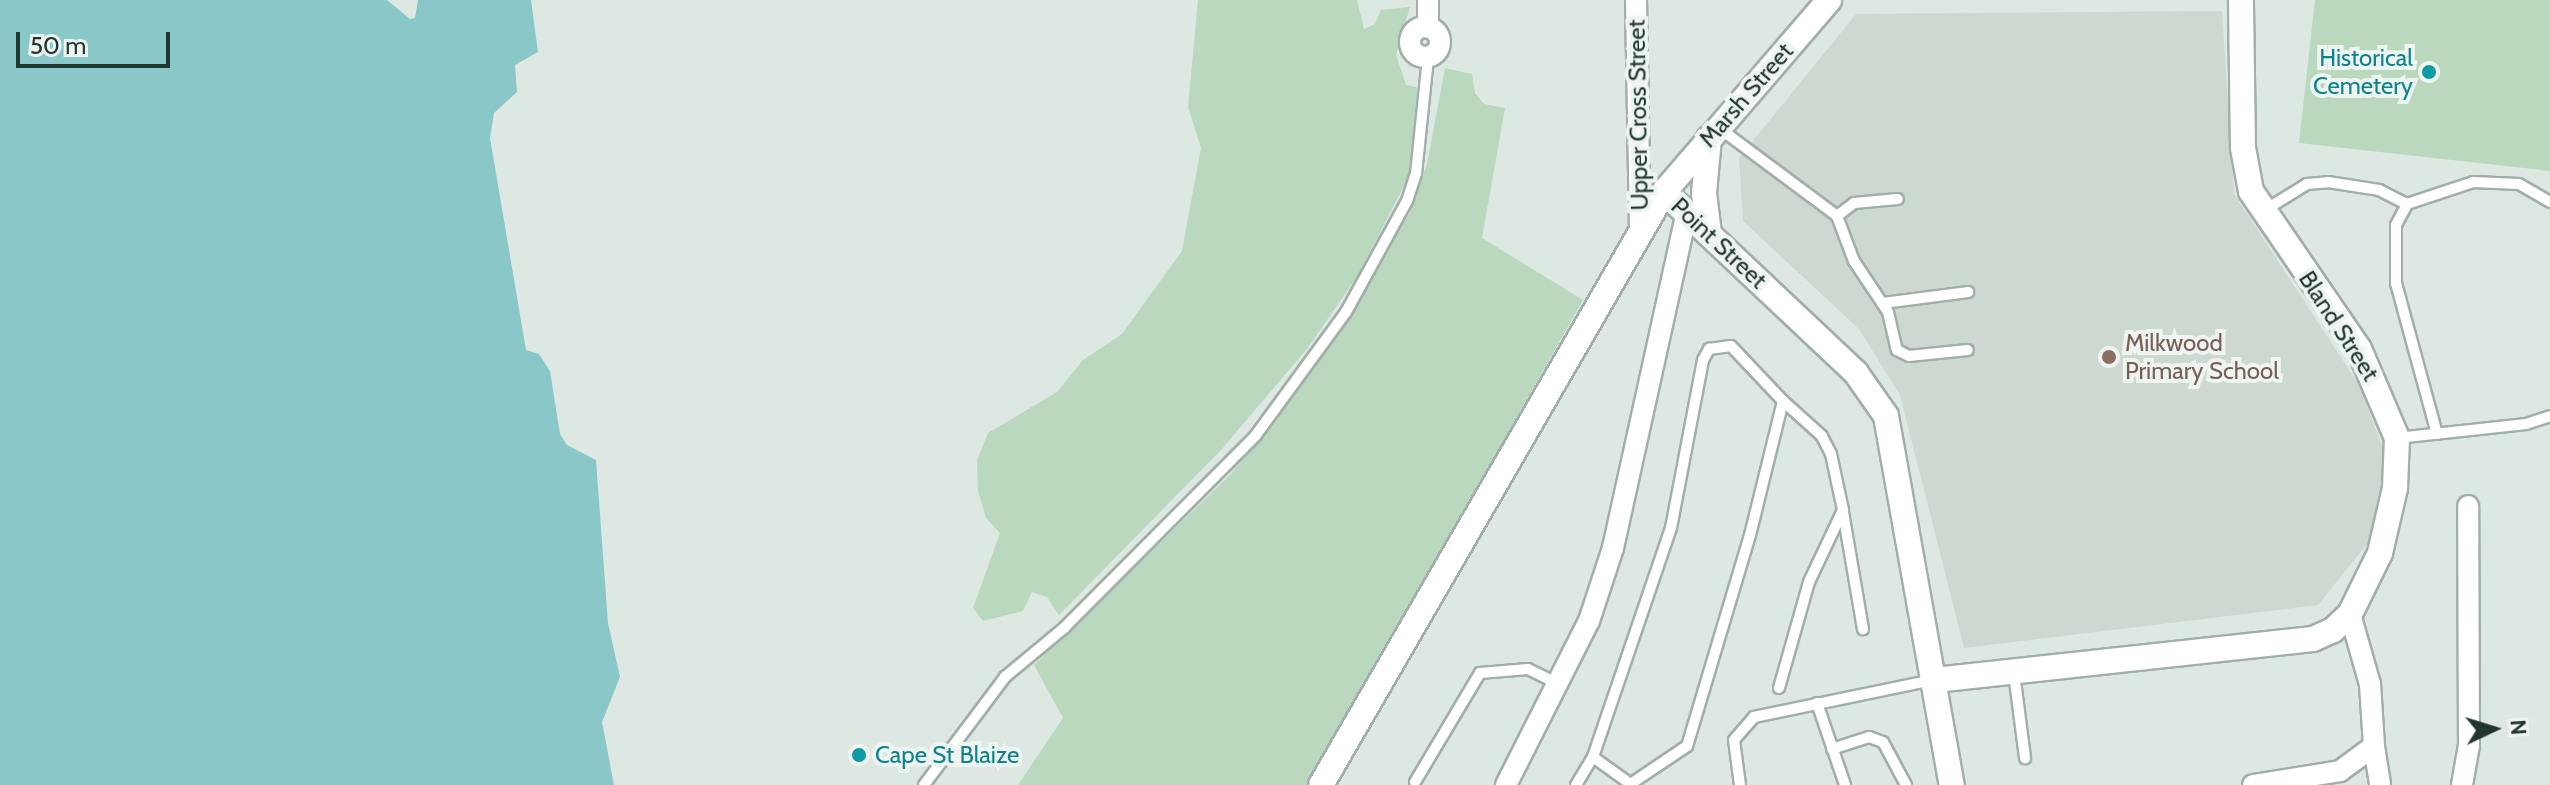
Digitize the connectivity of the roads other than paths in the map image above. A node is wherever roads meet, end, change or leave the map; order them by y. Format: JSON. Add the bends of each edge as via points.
{"nodes":[{"id":1,"x":1428,"y":0,"type":"edge"},
{"id":2,"x":1636,"y":0,"type":"edge"},
{"id":3,"x":1829,"y":0,"type":"edge"},
{"id":4,"x":2241,"y":0,"type":"edge"},
{"id":5,"x":1428,"y":57,"type":"joint"},
{"id":6,"x":1714,"y":131,"type":"junction"},
{"id":7,"x":1705,"y":166,"type":"junction"},
{"id":8,"x":1664,"y":192,"type":"junction"},
{"id":9,"x":1898,"y":199,"type":"dead end"},
{"id":10,"x":2550,"y":202,"type":"edge"},
{"id":11,"x":2407,"y":204,"type":"junction"},
{"id":12,"x":2263,"y":211,"type":"junction"},
{"id":13,"x":1686,"y":215,"type":"junction"},
{"id":14,"x":1837,"y":216,"type":"junction"},
{"id":15,"x":1640,"y":230,"type":"junction"},
{"id":16,"x":1709,"y":234,"type":"junction"},
{"id":17,"x":1968,"y":292,"type":"dead end"},
{"id":18,"x":1883,"y":303,"type":"junction"},
{"id":19,"x":1968,"y":350,"type":"dead end"},
{"id":20,"x":1783,"y":401,"type":"junction"},
{"id":21,"x":2550,"y":416,"type":"edge"},
{"id":22,"x":2437,"y":434,"type":"junction"},
{"id":23,"x":2397,"y":438,"type":"junction"},
{"id":24,"x":2468,"y":506,"type":"dead end"},
{"id":25,"x":1843,"y":510,"type":"junction"},
{"id":26,"x":2350,"y":614,"type":"junction"},
{"id":27,"x":1863,"y":629,"type":"dead end"},
{"id":28,"x":2014,"y":673,"type":"junction"},
{"id":29,"x":1935,"y":680,"type":"junction"},
{"id":30,"x":1559,"y":684,"type":"junction"},
{"id":31,"x":1779,"y":688,"type":"dead end"},
{"id":32,"x":1817,"y":703,"type":"junction"},
{"id":33,"x":2374,"y":746,"type":"junction"},
{"id":34,"x":1832,"y":749,"type":"junction"},
{"id":35,"x":1593,"y":757,"type":"junction"},
{"id":36,"x":2025,"y":758,"type":"dead end"},
{"id":37,"x":1415,"y":782,"type":"dead end"},
{"id":38,"x":1632,"y":784,"type":"edge"},
{"id":39,"x":924,"y":785,"type":"edge"},
{"id":40,"x":1321,"y":785,"type":"edge"},
{"id":41,"x":1506,"y":785,"type":"edge"},
{"id":42,"x":1576,"y":785,"type":"edge"},
{"id":43,"x":1740,"y":785,"type":"edge"},
{"id":44,"x":1845,"y":785,"type":"edge"},
{"id":45,"x":1906,"y":785,"type":"edge"},
{"id":46,"x":1952,"y":785,"type":"edge"},
{"id":47,"x":2253,"y":785,"type":"edge"},
{"id":48,"x":2380,"y":785,"type":"edge"},
{"id":49,"x":2462,"y":785,"type":"edge"}],
"edges":[{"from":1,"to":5,"type":"street","via":[[1428,28],[1416,31],[1410,42],[1415,54]]},
{"from":2,"to":15,"type":"street","name":"Upper Cross Street"},
{"from":3,"to":6,"type":"street","name":"Marsh Street"},
{"from":4,"to":12,"type":"street","name":"Bland Street","via":[[2243,148],[2251,191]]},
{"from":5,"to":39,"type":"lane","via":[[1416,174],[1407,201],[1346,312],[1256,435],[1064,628],[1005,677]]},
{"from":6,"to":7,"type":"street","name":"Point Street"},
{"from":6,"to":8,"type":"street","name":"Marsh Street"},
{"from":6,"to":14,"type":"lane"},
{"from":7,"to":13,"type":"street"},
{"from":7,"to":16,"type":"street"},
{"from":8,"to":13,"type":"street","name":"Point Street"},
{"from":8,"to":15,"type":"street","name":"Point Street"},
{"from":9,"to":14,"type":"lane","via":[[1854,203]]},
{"from":10,"to":11,"type":"lane","via":[[2519,184],[2496,180],[2448,187]]},
{"from":11,"to":12,"type":"lane","via":[[2379,190],[2328,182],[2307,184]]},
{"from":11,"to":22,"type":"lane","via":[[2392,245],[2396,283]]},
{"from":12,"to":23,"type":"street","name":"Bland Street","via":[[2359,349]]},
{"from":13,"to":16,"type":"street","name":"Point Street"},
{"from":13,"to":30,"type":"street","via":[[1630,488],[1589,621]]},
{"from":14,"to":18,"type":"lane","via":[[1860,273]]},
{"from":15,"to":40,"type":"street","name":"Point Street"},
{"from":16,"to":29,"type":"street","name":"Point Street","via":[[1856,373],[1886,416]]},
{"from":17,"to":18,"type":"lane"},
{"from":18,"to":19,"type":"lane","via":[[1902,354]]},
{"from":20,"to":25,"type":"lane","via":[[1822,436]]},
{"from":20,"to":35,"type":"lane","via":[[1731,346],[1709,349],[1693,403],[1671,528]]},
{"from":20,"to":38,"type":"lane","via":[[1750,535],[1687,746]]},
{"from":21,"to":22,"type":"lane"},
{"from":22,"to":23,"type":"lane"},
{"from":23,"to":26,"type":"street","name":"Bland Street","via":[[2390,521]]},
{"from":24,"to":49,"type":"street","via":[[2469,746]]},
{"from":25,"to":27,"type":"lane"},
{"from":25,"to":31,"type":"lane","via":[[1809,582]]},
{"from":26,"to":28,"type":"street","via":[[2313,639]]},
{"from":26,"to":33,"type":"street","via":[[2370,684]]},
{"from":28,"to":29,"type":"street"},
{"from":28,"to":36,"type":"lane"},
{"from":29,"to":32,"type":"lane"},
{"from":29,"to":46,"type":"street","name":"Point Street"},
{"from":30,"to":37,"type":"lane","via":[[1528,669],[1480,673]]},
{"from":30,"to":41,"type":"street"},
{"from":32,"to":34,"type":"lane"},
{"from":32,"to":43,"type":"lane","via":[[1754,717],[1741,729],[1733,750]]},
{"from":33,"to":47,"type":"street","via":[[2340,771]]},
{"from":33,"to":48,"type":"street"},
{"from":34,"to":44,"type":"lane"},
{"from":34,"to":45,"type":"lane","via":[[1869,737],[1883,742]]},
{"from":35,"to":38,"type":"lane"},
{"from":35,"to":42,"type":"lane"}]}
